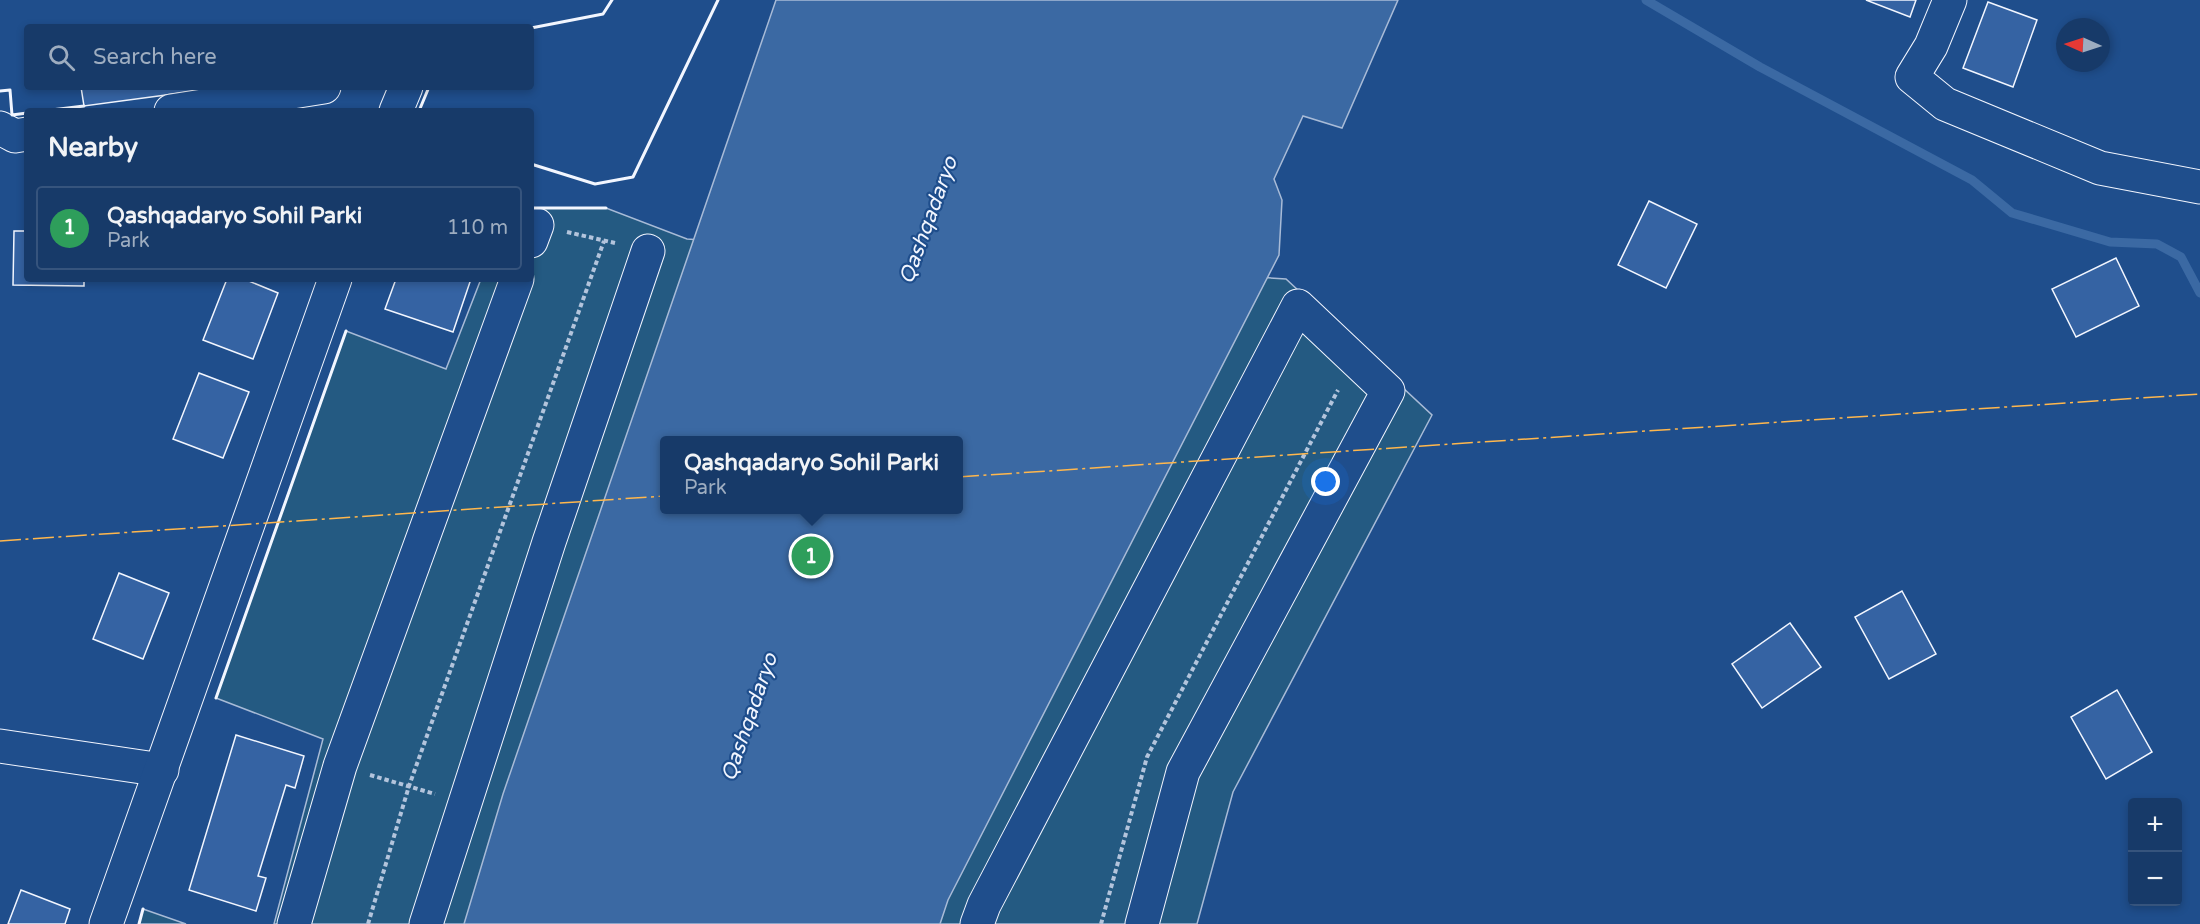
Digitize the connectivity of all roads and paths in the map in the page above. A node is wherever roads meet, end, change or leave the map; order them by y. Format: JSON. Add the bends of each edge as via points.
{"nodes":[{"id":1,"x":1950,"y":0,"type":"edge"},
{"id":2,"x":305,"y":90,"type":"edge"},
{"id":3,"x":405,"y":90,"type":"edge"},
{"id":4,"x":190,"y":108,"type":"edge"},
{"id":5,"x":397,"y":108,"type":"edge"},
{"id":6,"x":0,"y":128,"type":"edge"},
{"id":7,"x":24,"y":134,"type":"edge"},
{"id":8,"x":2200,"y":187,"type":"edge"},
{"id":9,"x":534,"y":233,"type":"edge"},
{"id":10,"x":604,"y":241,"type":"junction"},
{"id":11,"x":648,"y":251,"type":"joint"},
{"id":12,"x":334,"y":282,"type":"edge"},
{"id":13,"x":516,"y":282,"type":"edge"},
{"id":14,"x":0,"y":746,"type":"edge"},
{"id":15,"x":340,"y":766,"type":"junction"},
{"id":16,"x":162,"y":770,"type":"junction"},
{"id":17,"x":409,"y":786,"type":"junction"},
{"id":18,"x":464,"y":803,"type":"junction"},
{"id":19,"x":106,"y":924,"type":"edge"},
{"id":20,"x":294,"y":924,"type":"edge"},
{"id":21,"x":368,"y":924,"type":"edge"},
{"id":22,"x":426,"y":924,"type":"edge"},
{"id":23,"x":977,"y":924,"type":"edge"},
{"id":24,"x":1142,"y":924,"type":"edge"}],
"edges":[{"from":1,"to":8,"type":"street","via":[[1931,46],[1912,77],[1945,104],[2100,168]]},
{"from":2,"to":4,"type":"street"},
{"from":3,"to":5,"type":"street"},
{"from":6,"to":7,"type":"street","via":[[15,136]]},
{"from":9,"to":10,"type":"path"},
{"from":10,"to":11,"type":"path"},
{"from":10,"to":17,"type":"path"},
{"from":11,"to":18,"type":"street"},
{"from":12,"to":16,"type":"street"},
{"from":13,"to":15,"type":"street"},
{"from":14,"to":16,"type":"street"},
{"from":15,"to":17,"type":"path"},
{"from":15,"to":20,"type":"street"},
{"from":16,"to":19,"type":"street"},
{"from":17,"to":18,"type":"path"},
{"from":17,"to":21,"type":"path"},
{"from":18,"to":22,"type":"street"},
{"from":23,"to":24,"type":"street","via":[[1298,306],[1388,391],[1183,772]]}]}
